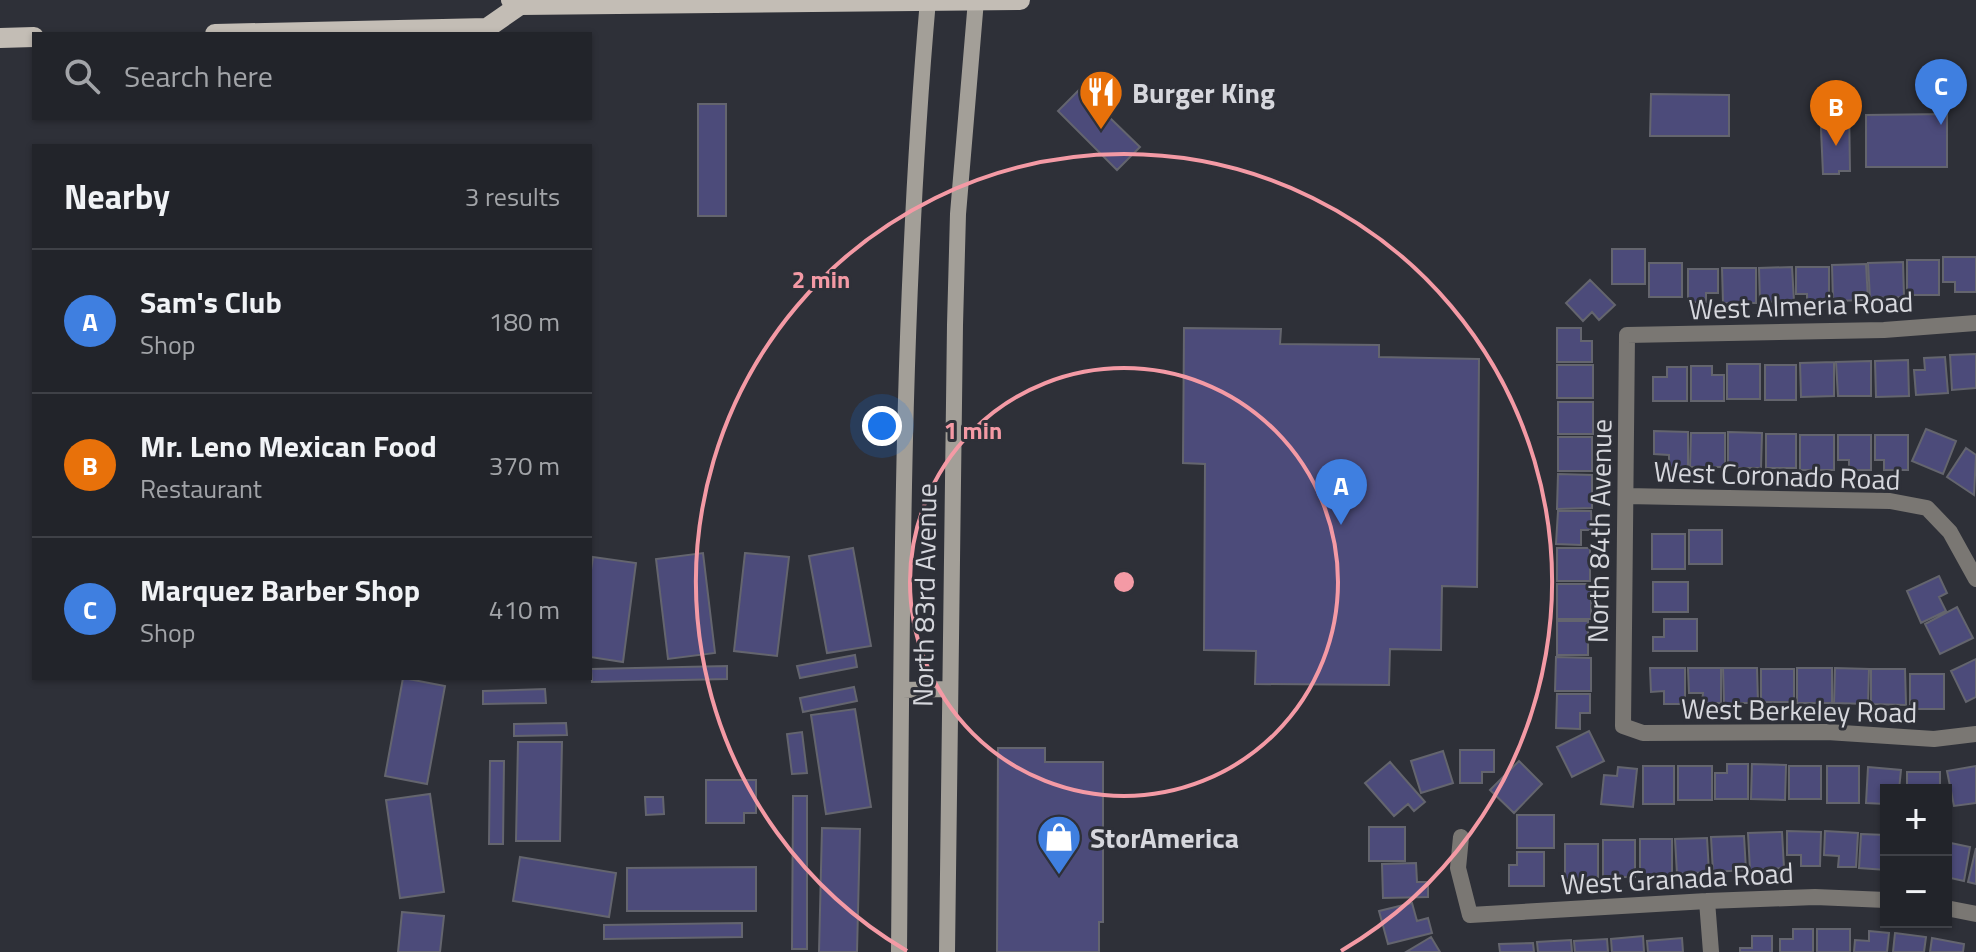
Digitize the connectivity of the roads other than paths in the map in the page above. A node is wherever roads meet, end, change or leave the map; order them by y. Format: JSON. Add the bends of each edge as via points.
{"nodes":[{"id":1,"x":976,"y":0,"type":"edge"},
{"id":2,"x":1020,"y":0,"type":"edge"},
{"id":3,"x":928,"y":1,"type":"edge"},
{"id":4,"x":516,"y":3,"type":"edge"},
{"id":5,"x":306,"y":32,"type":"edge"},
{"id":6,"x":32,"y":37,"type":"edge"},
{"id":7,"x":0,"y":38,"type":"edge"},
{"id":8,"x":1976,"y":323,"type":"edge"},
{"id":9,"x":1627,"y":335,"type":"joint"},
{"id":10,"x":1626,"y":496,"type":"junction"},
{"id":11,"x":1976,"y":579,"type":"edge"},
{"id":12,"x":948,"y":689,"type":"junction"},
{"id":13,"x":902,"y":690,"type":"junction"},
{"id":14,"x":1623,"y":726,"type":"joint"},
{"id":15,"x":1976,"y":734,"type":"edge"},
{"id":16,"x":1461,"y":837,"type":"dead end"},
{"id":17,"x":1880,"y":900,"type":"edge"},
{"id":18,"x":1707,"y":901,"type":"junction"},
{"id":19,"x":1952,"y":909,"type":"edge"},
{"id":20,"x":1976,"y":914,"type":"edge"},
{"id":21,"x":899,"y":952,"type":"edge"},
{"id":22,"x":947,"y":952,"type":"edge"},
{"id":23,"x":1711,"y":952,"type":"edge"}],
"edges":[{"from":1,"to":2,"type":"main road"},
{"from":1,"to":3,"type":"main road"},
{"from":1,"to":12,"type":"main road","name":"North 83rd Avenue","via":[[958,214]]},
{"from":3,"to":4,"type":"main road"},
{"from":3,"to":13,"type":"main road","name":"North 83rd Avenue","via":[[908,273]]},
{"from":4,"to":5,"type":"main road","via":[[487,28]]},
{"from":6,"to":7,"type":"main road"},
{"from":8,"to":9,"type":"street","name":"West Almeria Road"},
{"from":9,"to":10,"type":"street","name":"North 84th Avenue"},
{"from":10,"to":11,"type":"street","name":"West Coronado Road","via":[[1890,501],[1927,508],[1950,532]]},
{"from":10,"to":14,"type":"street","name":"North 84th Avenue"},
{"from":12,"to":13,"type":"main road"},
{"from":12,"to":22,"type":"main road","name":"North 83rd Avenue"},
{"from":13,"to":21,"type":"main road","name":"North 83rd Avenue"},
{"from":14,"to":15,"type":"street","name":"West Berkeley Road","via":[[1643,733],[1827,732],[1934,739]]},
{"from":16,"to":18,"type":"street","name":"West Granada Road","via":[[1458,868],[1470,915]]},
{"from":17,"to":18,"type":"street","name":"West Granada Road"},
{"from":18,"to":23,"type":"street"},
{"from":19,"to":20,"type":"street"}]}
